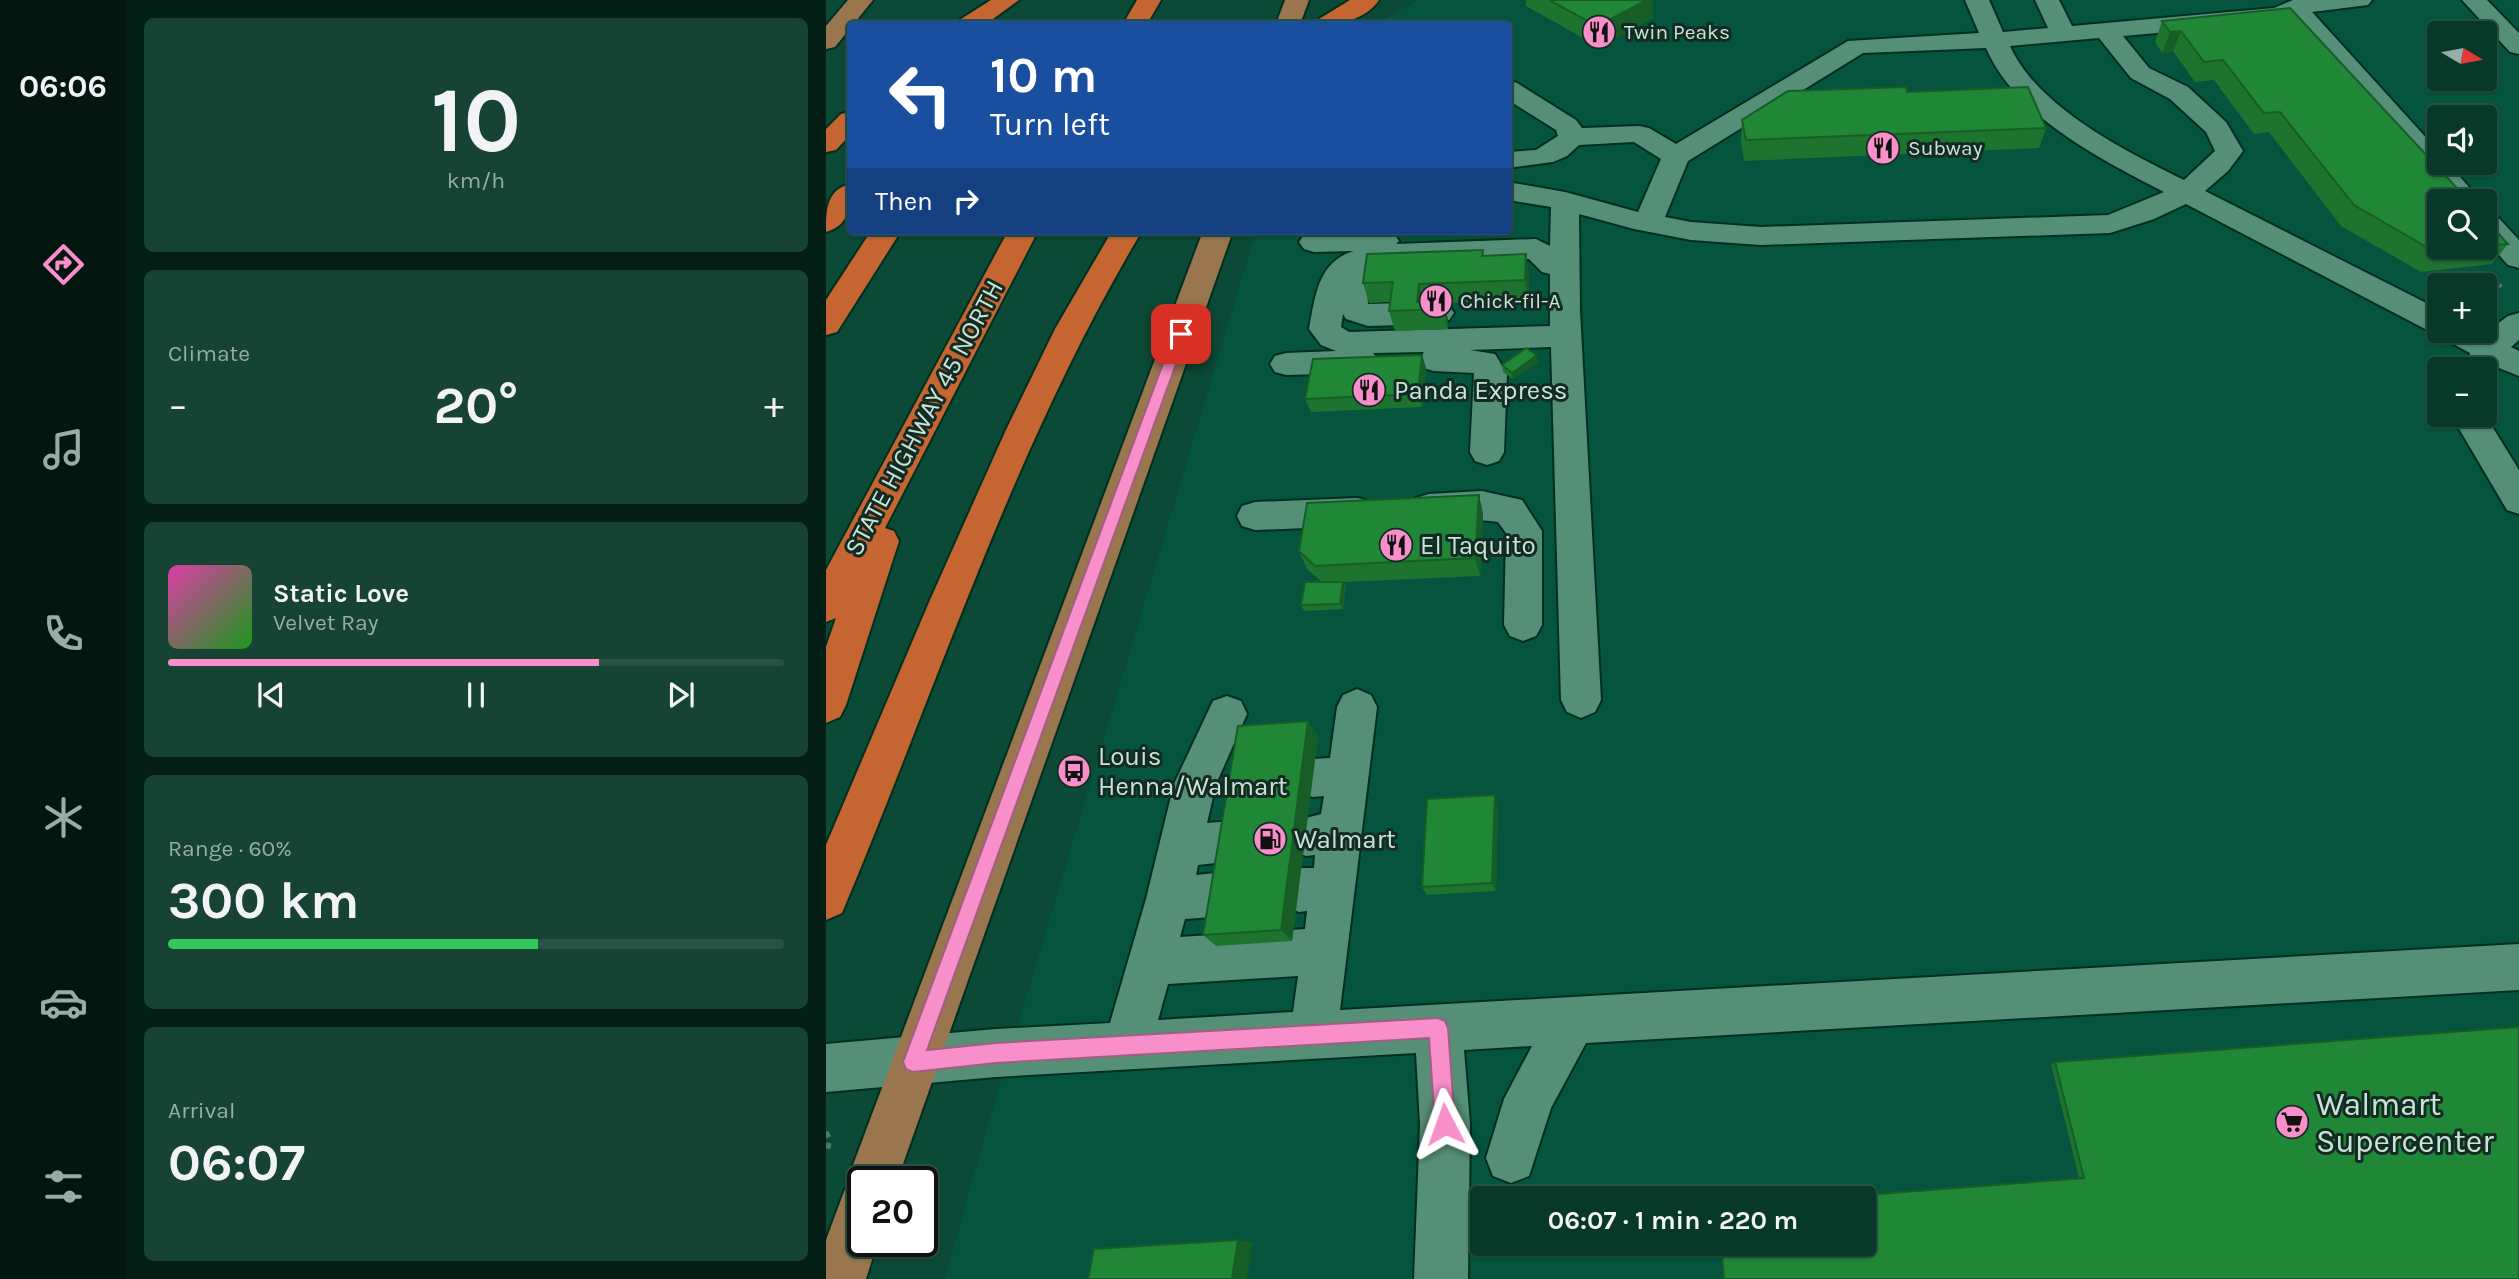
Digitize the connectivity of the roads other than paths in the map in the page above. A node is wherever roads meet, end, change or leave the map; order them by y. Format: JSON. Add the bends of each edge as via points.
{"nodes":[{"id":1,"x":860,"y":0,"type":"edge"},
{"id":2,"x":1007,"y":0,"type":"edge"},
{"id":3,"x":1013,"y":0,"type":"edge"},
{"id":4,"x":1031,"y":0,"type":"edge"},
{"id":5,"x":1149,"y":0,"type":"edge"},
{"id":6,"x":1297,"y":0,"type":"edge"},
{"id":7,"x":1367,"y":0,"type":"edge"},
{"id":8,"x":1977,"y":0,"type":"edge"},
{"id":9,"x":2047,"y":0,"type":"edge"},
{"id":10,"x":2360,"y":0,"type":"edge"},
{"id":11,"x":2474,"y":0,"type":"edge"},
{"id":12,"x":2281,"y":7,"type":"edge"},
{"id":13,"x":975,"y":21,"type":"edge"},
{"id":14,"x":992,"y":21,"type":"edge"},
{"id":15,"x":1017,"y":21,"type":"edge"},
{"id":16,"x":1137,"y":21,"type":"edge"},
{"id":17,"x":1289,"y":21,"type":"edge"},
{"id":18,"x":1333,"y":21,"type":"edge"},
{"id":19,"x":2104,"y":29,"type":"junction"},
{"id":20,"x":2063,"y":33,"type":"junction"},
{"id":21,"x":1994,"y":40,"type":"junction"},
{"id":22,"x":826,"y":42,"type":"edge"},
{"id":23,"x":2519,"y":47,"type":"edge"},
{"id":24,"x":1512,"y":91,"type":"edge"},
{"id":25,"x":1512,"y":104,"type":"edge"},
{"id":26,"x":847,"y":123,"type":"edge"},
{"id":27,"x":1572,"y":137,"type":"junction"},
{"id":28,"x":826,"y":144,"type":"edge"},
{"id":29,"x":1512,"y":144,"type":"edge"},
{"id":30,"x":1676,"y":156,"type":"junction"},
{"id":31,"x":1512,"y":160,"type":"edge"},
{"id":32,"x":2455,"y":189,"type":"edge"},
{"id":33,"x":2185,"y":191,"type":"junction"},
{"id":34,"x":1512,"y":193,"type":"edge"},
{"id":35,"x":847,"y":197,"type":"edge"},
{"id":36,"x":1565,"y":217,"type":"junction"},
{"id":37,"x":1512,"y":222,"type":"edge"},
{"id":38,"x":826,"y":223,"type":"edge"},
{"id":39,"x":1648,"y":223,"type":"junction"},
{"id":40,"x":2497,"y":234,"type":"edge"},
{"id":41,"x":883,"y":235,"type":"edge"},
{"id":42,"x":1021,"y":235,"type":"edge"},
{"id":43,"x":1125,"y":235,"type":"edge"},
{"id":44,"x":1217,"y":235,"type":"edge"},
{"id":45,"x":1384,"y":235,"type":"edge"},
{"id":46,"x":1314,"y":242,"type":"dead end"},
{"id":47,"x":2519,"y":258,"type":"edge"},
{"id":48,"x":1562,"y":299,"type":"junction"},
{"id":49,"x":2427,"y":316,"type":"edge"},
{"id":50,"x":826,"y":324,"type":"edge"},
{"id":51,"x":2519,"y":324,"type":"edge"},
{"id":52,"x":2468,"y":343,"type":"edge"},
{"id":53,"x":2483,"y":357,"type":"edge"},
{"id":54,"x":2485,"y":357,"type":"edge"},
{"id":55,"x":2497,"y":361,"type":"edge"},
{"id":56,"x":1286,"y":363,"type":"dead end"},
{"id":57,"x":2519,"y":365,"type":"edge"},
{"id":58,"x":2475,"y":427,"type":"edge"},
{"id":59,"x":919,"y":428,"type":"junction"},
{"id":60,"x":1488,"y":452,"type":"dead end"},
{"id":61,"x":2519,"y":499,"type":"edge"},
{"id":62,"x":1255,"y":516,"type":"dead end"},
{"id":63,"x":826,"y":606,"type":"edge"},
{"id":64,"x":1523,"y":625,"type":"dead end"},
{"id":65,"x":1581,"y":700,"type":"dead end"},
{"id":66,"x":826,"y":705,"type":"edge"},
{"id":67,"x":1357,"y":707,"type":"dead end"},
{"id":68,"x":1227,"y":714,"type":"dead end"},
{"id":69,"x":1242,"y":782,"type":"edge"},
{"id":70,"x":1195,"y":784,"type":"junction"},
{"id":71,"x":1233,"y":841,"type":"edge"},
{"id":72,"x":1180,"y":846,"type":"junction"},
{"id":73,"x":1225,"y":894,"type":"edge"},
{"id":74,"x":826,"y":898,"type":"edge"},
{"id":75,"x":1168,"y":899,"type":"junction"},
{"id":76,"x":1325,"y":951,"type":"junction"},
{"id":77,"x":1150,"y":962,"type":"junction"},
{"id":78,"x":2519,"y":967,"type":"edge"},
{"id":79,"x":1572,"y":1021,"type":"junction"},
{"id":80,"x":1438,"y":1028,"type":"junction"},
{"id":81,"x":1313,"y":1035,"type":"junction"},
{"id":82,"x":1128,"y":1045,"type":"junction"},
{"id":83,"x":913,"y":1062,"type":"junction"},
{"id":84,"x":826,"y":1068,"type":"edge"},
{"id":85,"x":1511,"y":1158,"type":"dead end"},
{"id":86,"x":877,"y":1166,"type":"edge"},
{"id":87,"x":847,"y":1255,"type":"edge"},
{"id":88,"x":839,"y":1279,"type":"edge"},
{"id":89,"x":1441,"y":1279,"type":"edge"}],
"edges":[{"from":1,"to":22,"type":"main road"},
{"from":2,"to":13,"type":"highway"},
{"from":3,"to":14,"type":"highway"},
{"from":4,"to":15,"type":"highway"},
{"from":5,"to":16,"type":"highway"},
{"from":6,"to":17,"type":"main road"},
{"from":7,"to":18,"type":"highway"},
{"from":8,"to":21,"type":"street"},
{"from":9,"to":20,"type":"street"},
{"from":10,"to":12,"type":"street"},
{"from":11,"to":23,"type":"street"},
{"from":12,"to":19,"type":"street"},
{"from":12,"to":32,"type":"street"},
{"from":19,"to":20,"type":"street"},
{"from":19,"to":33,"type":"street","via":[[2140,73],[2179,93],[2217,128],[2229,151],[2216,171]]},
{"from":20,"to":21,"type":"street"},
{"from":21,"to":30,"type":"street","via":[[1857,46]]},
{"from":21,"to":33,"type":"street","via":[[2030,94],[2063,123]]},
{"from":24,"to":27,"type":"street","via":[[1567,126]]},
{"from":25,"to":29,"type":"street","via":[[1527,113],[1535,130]]},
{"from":26,"to":28,"type":"highway"},
{"from":27,"to":30,"type":"street","via":[[1639,134]]},
{"from":27,"to":31,"type":"street","via":[[1543,158]]},
{"from":30,"to":39,"type":"street"},
{"from":33,"to":39,"type":"street","via":[[2152,211],[2110,224],[1761,236]]},
{"from":33,"to":49,"type":"street"},
{"from":34,"to":36,"type":"street"},
{"from":35,"to":38,"type":"highway"},
{"from":36,"to":37,"type":"street"},
{"from":36,"to":39,"type":"street"},
{"from":36,"to":48,"type":"street"},
{"from":40,"to":47,"type":"street"},
{"from":41,"to":50,"type":"highway"},
{"from":42,"to":59,"type":"highway","name":"STATE HIGHWAY 45 NORTH"},
{"from":43,"to":74,"type":"highway","via":[[1044,381],[952,590]]},
{"from":44,"to":83,"type":"main road"},
{"from":45,"to":46,"type":"street"},
{"from":48,"to":48,"type":"street","via":[[1543,253],[1536,249],[1375,255],[1343,267],[1335,278],[1325,329],[1346,343]]},
{"from":48,"to":65,"type":"street"},
{"from":51,"to":54,"type":"street"},
{"from":52,"to":53,"type":"street"},
{"from":55,"to":57,"type":"street"},
{"from":56,"to":60,"type":"street","via":[[1484,362],[1491,374]]},
{"from":58,"to":61,"type":"street"},
{"from":59,"to":63,"type":"highway","name":"STATE HIGHWAY 45 NORTH"},
{"from":59,"to":66,"type":"highway"},
{"from":62,"to":64,"type":"street","via":[[1482,505],[1510,510],[1524,531]]},
{"from":67,"to":76,"type":"street","via":[[1330,777],[1316,889]]},
{"from":68,"to":70,"type":"street"},
{"from":69,"to":70,"type":"street"},
{"from":70,"to":72,"type":"street"},
{"from":71,"to":72,"type":"street"},
{"from":72,"to":75,"type":"street"},
{"from":73,"to":75,"type":"street"},
{"from":75,"to":77,"type":"street"},
{"from":76,"to":77,"type":"street"},
{"from":76,"to":81,"type":"street"},
{"from":77,"to":82,"type":"street"},
{"from":78,"to":79,"type":"street"},
{"from":79,"to":80,"type":"street"},
{"from":79,"to":85,"type":"street","via":[[1529,1100]]},
{"from":80,"to":81,"type":"street"},
{"from":80,"to":89,"type":"street","via":[[1445,1124]]},
{"from":81,"to":82,"type":"street"},
{"from":82,"to":83,"type":"street"},
{"from":83,"to":84,"type":"street"},
{"from":83,"to":86,"type":"main road"},
{"from":87,"to":88,"type":"main road"}]}
